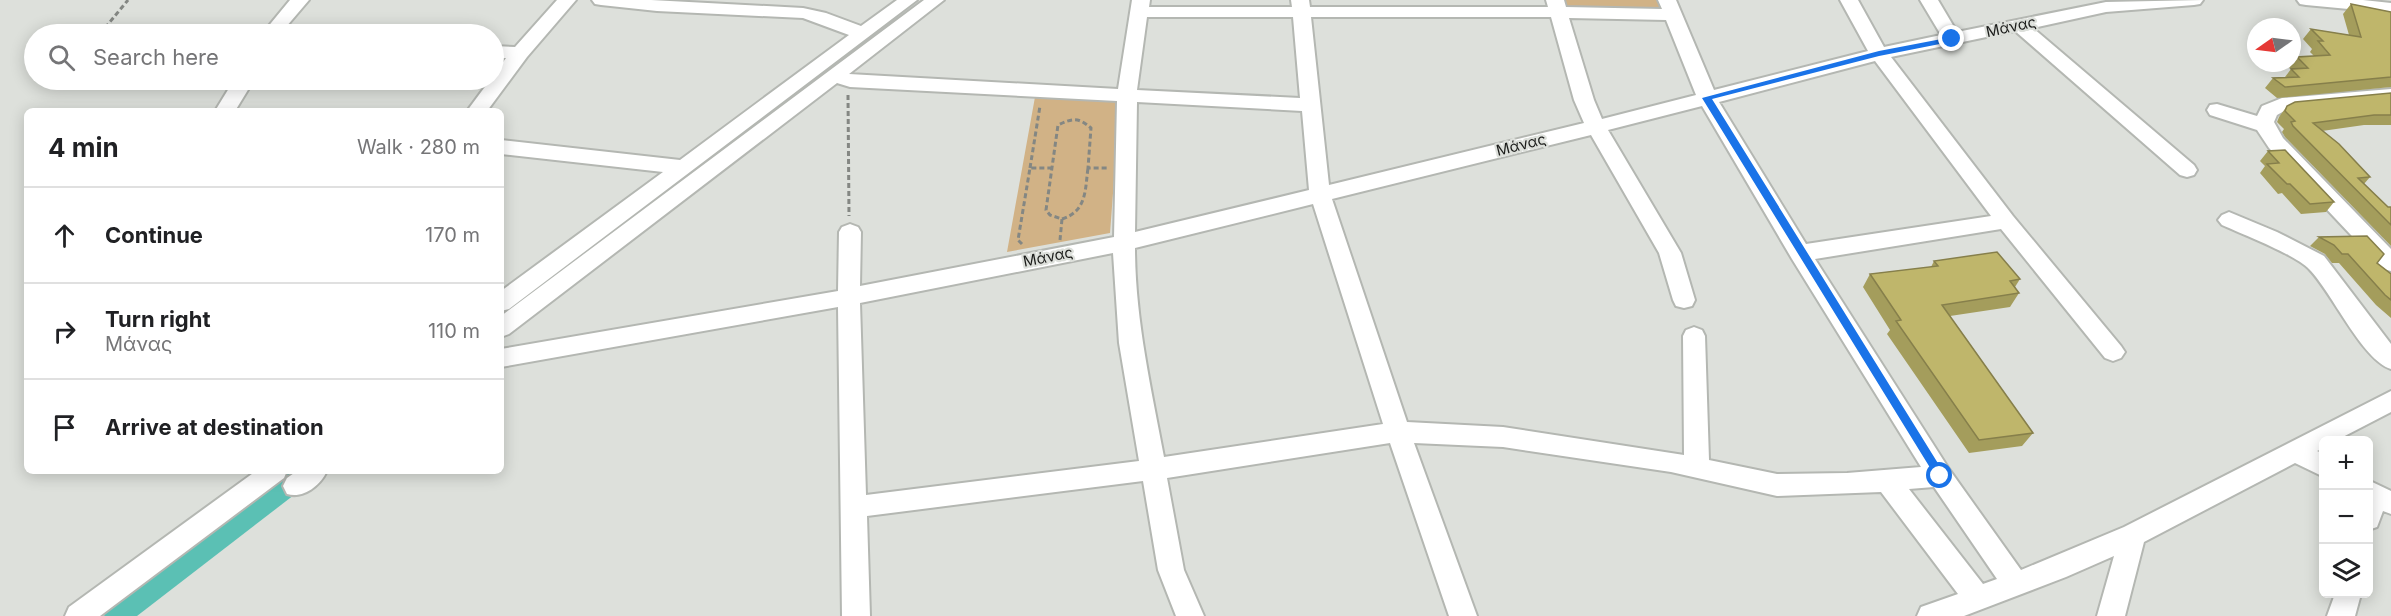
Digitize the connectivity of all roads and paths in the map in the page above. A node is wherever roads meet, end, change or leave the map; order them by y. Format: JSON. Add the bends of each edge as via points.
{"nodes":[{"id":1,"x":128,"y":0,"type":"edge"},
{"id":2,"x":300,"y":0,"type":"edge"},
{"id":3,"x":567,"y":0,"type":"edge"},
{"id":4,"x":908,"y":0,"type":"edge"},
{"id":5,"x":935,"y":0,"type":"edge"},
{"id":6,"x":1849,"y":0,"type":"edge"},
{"id":7,"x":1929,"y":0,"type":"edge"},
{"id":8,"x":2178,"y":0,"type":"edge"},
{"id":9,"x":2194,"y":0,"type":"edge"},
{"id":10,"x":2306,"y":0,"type":"edge"},
{"id":11,"x":614,"y":1,"type":"edge"},
{"id":12,"x":2098,"y":4,"type":"edge"},
{"id":13,"x":1301,"y":5,"type":"edge"},
{"id":14,"x":1140,"y":6,"type":"edge"},
{"id":15,"x":1557,"y":6,"type":"edge"},
{"id":16,"x":1670,"y":8,"type":"edge"},
{"id":17,"x":2391,"y":8,"type":"edge"},
{"id":18,"x":108,"y":24,"type":"edge"},
{"id":19,"x":279,"y":24,"type":"edge"},
{"id":20,"x":2019,"y":25,"type":"junction"},
{"id":21,"x":862,"y":34,"type":"junction"},
{"id":22,"x":1952,"y":39,"type":"junction"},
{"id":23,"x":504,"y":52,"type":"edge"},
{"id":24,"x":520,"y":53,"type":"junction"},
{"id":25,"x":1879,"y":54,"type":"junction"},
{"id":26,"x":504,"y":75,"type":"edge"},
{"id":27,"x":842,"y":78,"type":"junction"},
{"id":28,"x":238,"y":90,"type":"edge"},
{"id":29,"x":493,"y":90,"type":"edge"},
{"id":30,"x":1127,"y":95,"type":"junction"},
{"id":31,"x":2391,"y":95,"type":"edge"},
{"id":32,"x":1707,"y":98,"type":"junction"},
{"id":33,"x":1046,"y":103,"type":"dead end"},
{"id":34,"x":1310,"y":105,"type":"junction"},
{"id":35,"x":227,"y":108,"type":"edge"},
{"id":36,"x":479,"y":108,"type":"edge"},
{"id":37,"x":2217,"y":110,"type":"dead end"},
{"id":38,"x":2264,"y":125,"type":"junction"},
{"id":39,"x":1596,"y":127,"type":"junction"},
{"id":40,"x":504,"y":147,"type":"edge"},
{"id":41,"x":683,"y":167,"type":"junction"},
{"id":42,"x":1030,"y":168,"type":"junction"},
{"id":43,"x":1052,"y":168,"type":"junction"},
{"id":44,"x":1088,"y":168,"type":"junction"},
{"id":45,"x":2187,"y":170,"type":"dead end"},
{"id":46,"x":1115,"y":171,"type":"junction"},
{"id":47,"x":1320,"y":194,"type":"junction"},
{"id":48,"x":1062,"y":219,"type":"junction"},
{"id":49,"x":2229,"y":220,"type":"dead end"},
{"id":50,"x":2006,"y":221,"type":"junction"},
{"id":51,"x":850,"y":232,"type":"joint"},
{"id":52,"x":1070,"y":236,"type":"dead end"},
{"id":53,"x":1123,"y":243,"type":"junction"},
{"id":54,"x":1026,"y":244,"type":"dead end"},
{"id":55,"x":1056,"y":245,"type":"junction"},
{"id":56,"x":1800,"y":253,"type":"junction"},
{"id":57,"x":2391,"y":263,"type":"edge"},
{"id":58,"x":849,"y":297,"type":"junction"},
{"id":59,"x":1684,"y":300,"type":"dead end"},
{"id":60,"x":504,"y":301,"type":"edge"},
{"id":61,"x":504,"y":326,"type":"edge"},
{"id":62,"x":1694,"y":336,"type":"dead end"},
{"id":63,"x":2113,"y":352,"type":"dead end"},
{"id":64,"x":504,"y":357,"type":"edge"},
{"id":65,"x":2391,"y":360,"type":"edge"},
{"id":66,"x":2391,"y":401,"type":"edge"},
{"id":67,"x":1398,"y":432,"type":"junction"},
{"id":68,"x":2296,"y":451,"type":"junction"},
{"id":69,"x":2319,"y":464,"type":"edge"},
{"id":70,"x":1697,"y":467,"type":"junction"},
{"id":71,"x":1155,"y":469,"type":"junction"},
{"id":72,"x":295,"y":476,"type":"edge"},
{"id":73,"x":1940,"y":476,"type":"junction"},
{"id":74,"x":1888,"y":481,"type":"junction"},
{"id":75,"x":854,"y":507,"type":"junction"},
{"id":76,"x":2133,"y":535,"type":"junction"},
{"id":77,"x":2015,"y":583,"type":"junction"},
{"id":78,"x":1977,"y":597,"type":"junction"},
{"id":79,"x":2347,"y":598,"type":"edge"},
{"id":80,"x":79,"y":616,"type":"edge"},
{"id":81,"x":856,"y":616,"type":"edge"},
{"id":82,"x":1190,"y":616,"type":"edge"},
{"id":83,"x":1463,"y":616,"type":"edge"},
{"id":84,"x":1931,"y":616,"type":"edge"},
{"id":85,"x":2111,"y":616,"type":"edge"},
{"id":86,"x":2341,"y":616,"type":"edge"}],
"edges":[{"from":1,"to":18,"type":"path"},
{"from":2,"to":19,"type":"street"},
{"from":3,"to":24,"type":"street"},
{"from":4,"to":21,"type":"street"},
{"from":5,"to":27,"type":"street"},
{"from":6,"to":25,"type":"street"},
{"from":7,"to":22,"type":"street"},
{"from":8,"to":9,"type":"street","name":"Μάνας"},
{"from":8,"to":12,"type":"street","name":"Μάνας"},
{"from":10,"to":17,"type":"street"},
{"from":11,"to":21,"type":"street","via":[[803,14]]},
{"from":12,"to":20,"type":"street","name":"Μάνας"},
{"from":13,"to":14,"type":"street"},
{"from":13,"to":15,"type":"street"},
{"from":13,"to":34,"type":"street"},
{"from":14,"to":30,"type":"street"},
{"from":15,"to":16,"type":"street"},
{"from":15,"to":39,"type":"street","via":[[1584,100]]},
{"from":16,"to":32,"type":"street"},
{"from":20,"to":22,"type":"street","name":"Μάνας"},
{"from":20,"to":45,"type":"street"},
{"from":21,"to":41,"type":"street"},
{"from":22,"to":25,"type":"street","name":"Μάνας"},
{"from":23,"to":24,"type":"street"},
{"from":24,"to":26,"type":"street"},
{"from":25,"to":32,"type":"street","name":"Μάνας"},
{"from":25,"to":50,"type":"street"},
{"from":27,"to":30,"type":"street"},
{"from":27,"to":51,"type":"path","via":[[848,101]]},
{"from":27,"to":61,"type":"street"},
{"from":28,"to":35,"type":"street"},
{"from":29,"to":36,"type":"street"},
{"from":30,"to":34,"type":"street"},
{"from":30,"to":46,"type":"street"},
{"from":31,"to":38,"type":"street","via":[[2282,104],[2269,111]]},
{"from":32,"to":39,"type":"street","name":"Μάνας"},
{"from":32,"to":56,"type":"street"},
{"from":33,"to":42,"type":"path","via":[[1039,109]]},
{"from":34,"to":47,"type":"street"},
{"from":37,"to":38,"type":"street"},
{"from":38,"to":57,"type":"street","via":[[2276,143]]},
{"from":39,"to":47,"type":"street","name":"Μάνας"},
{"from":39,"to":59,"type":"street","via":[[1670,253]]},
{"from":40,"to":41,"type":"street"},
{"from":41,"to":60,"type":"street"},
{"from":42,"to":43,"type":"path"},
{"from":42,"to":54,"type":"path","via":[[1018,240]]},
{"from":43,"to":44,"type":"path","via":[[1058,125],[1074,118],[1091,128]]},
{"from":43,"to":48,"type":"path","via":[[1046,210],[1055,219]]},
{"from":44,"to":46,"type":"path"},
{"from":44,"to":48,"type":"path","via":[[1082,208],[1073,217]]},
{"from":46,"to":53,"type":"street"},
{"from":47,"to":53,"type":"street","name":"Μάνας"},
{"from":47,"to":67,"type":"street"},
{"from":48,"to":55,"type":"path"},
{"from":49,"to":65,"type":"street","via":[[2316,262]]},
{"from":50,"to":56,"type":"street"},
{"from":50,"to":63,"type":"street"},
{"from":51,"to":58,"type":"street"},
{"from":52,"to":55,"type":"path"},
{"from":53,"to":55,"type":"street","name":"Μάνας"},
{"from":53,"to":71,"type":"street","via":[[1131,343]]},
{"from":55,"to":58,"type":"street","name":"Μάνας"},
{"from":56,"to":73,"type":"street"},
{"from":58,"to":64,"type":"street","name":"Μάνας"},
{"from":58,"to":75,"type":"street"},
{"from":62,"to":70,"type":"street"},
{"from":66,"to":68,"type":"street"},
{"from":67,"to":70,"type":"street","via":[[1503,437]]},
{"from":67,"to":71,"type":"street"},
{"from":67,"to":83,"type":"street"},
{"from":68,"to":69,"type":"street"},
{"from":68,"to":76,"type":"street"},
{"from":70,"to":74,"type":"street","via":[[1785,486]]},
{"from":71,"to":75,"type":"street"},
{"from":71,"to":82,"type":"street","via":[[1171,570]]},
{"from":72,"to":80,"type":"street"},
{"from":73,"to":74,"type":"street"},
{"from":73,"to":77,"type":"street"},
{"from":74,"to":78,"type":"street"},
{"from":75,"to":81,"type":"street"},
{"from":76,"to":77,"type":"street"},
{"from":76,"to":85,"type":"street"},
{"from":77,"to":78,"type":"street"},
{"from":78,"to":84,"type":"street"},
{"from":79,"to":86,"type":"street"}]}
